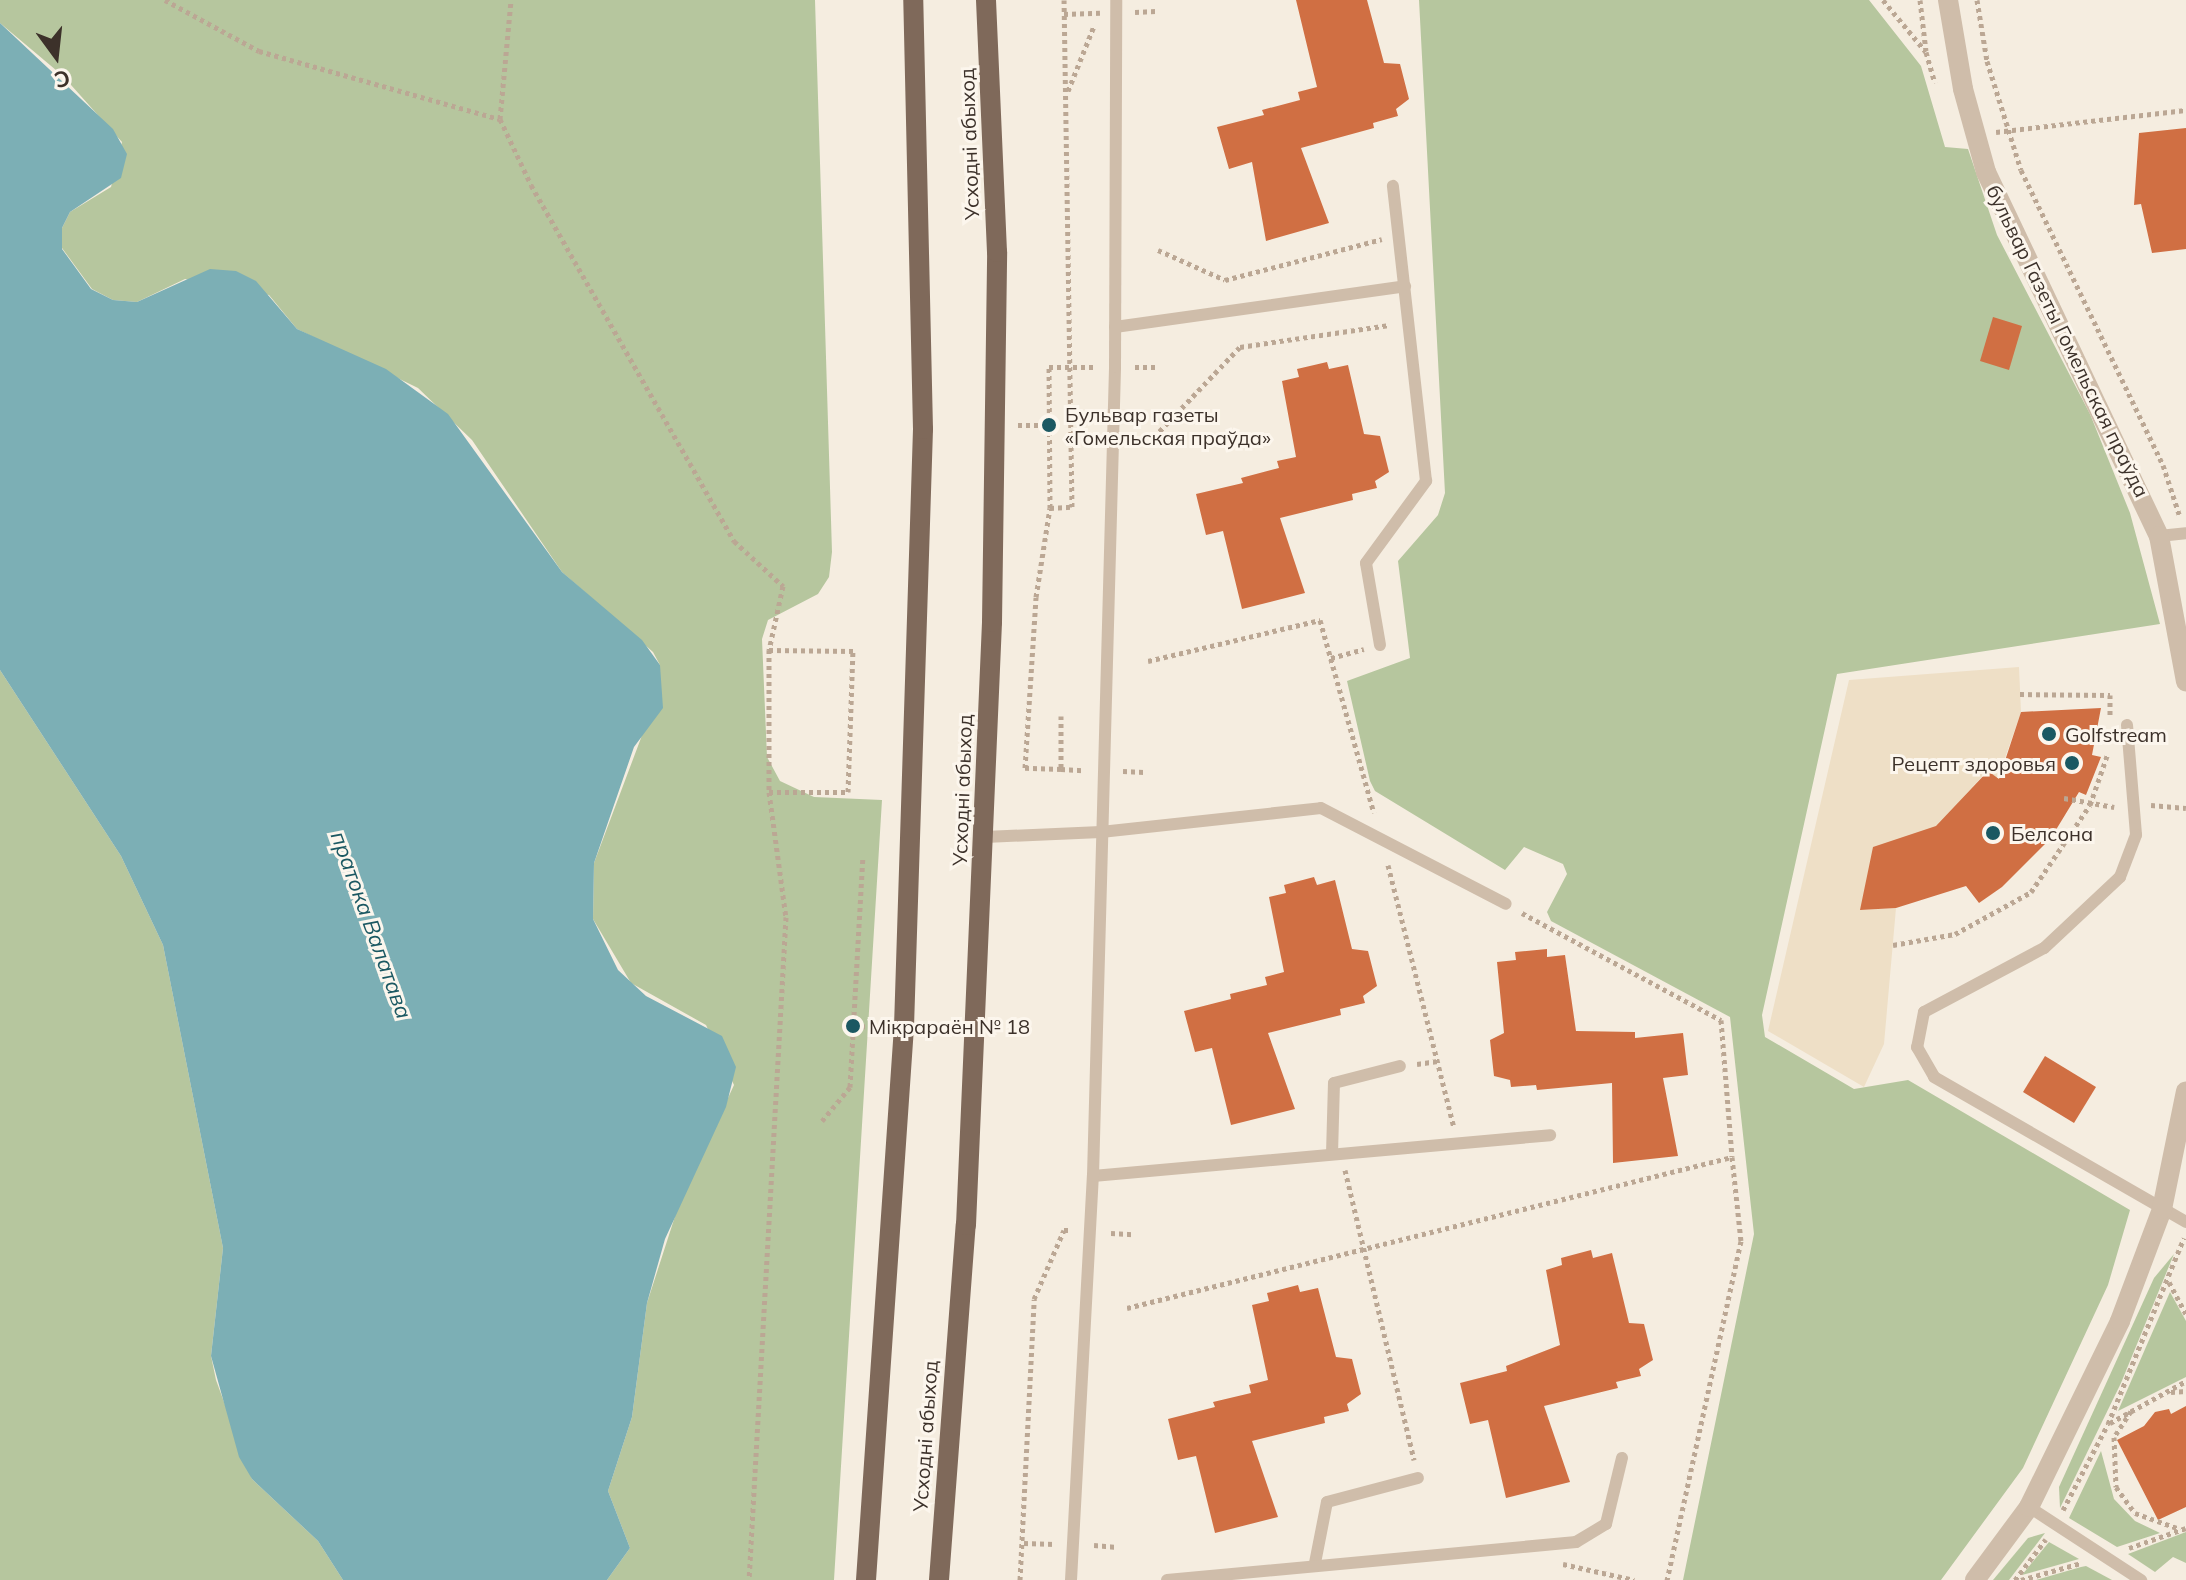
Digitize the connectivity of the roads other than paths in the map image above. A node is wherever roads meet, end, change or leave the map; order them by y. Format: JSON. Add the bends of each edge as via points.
{"nodes":[{"id":1,"x":913,"y":0,"type":"edge"},
{"id":2,"x":986,"y":0,"type":"edge"},
{"id":3,"x":1116,"y":0,"type":"edge"},
{"id":4,"x":1948,"y":0,"type":"edge"},
{"id":5,"x":1393,"y":186,"type":"dead end"},
{"id":6,"x":1405,"y":286,"type":"junction"},
{"id":7,"x":1115,"y":327,"type":"junction"},
{"id":8,"x":2185,"y":533,"type":"edge"},
{"id":9,"x":2159,"y":536,"type":"junction"},
{"id":10,"x":1380,"y":645,"type":"road end"},
{"id":11,"x":2186,"y":682,"type":"edge"},
{"id":12,"x":2127,"y":725,"type":"dead end"},
{"id":13,"x":1101,"y":832,"type":"junction"},
{"id":14,"x":985,"y":837,"type":"junction"},
{"id":15,"x":1506,"y":904,"type":"road end"},
{"id":16,"x":1400,"y":1066,"type":"dead end"},
{"id":17,"x":2186,"y":1091,"type":"edge"},
{"id":18,"x":1550,"y":1135,"type":"dead end"},
{"id":19,"x":1337,"y":1154,"type":"junction"},
{"id":20,"x":1093,"y":1176,"type":"junction"},
{"id":21,"x":2162,"y":1209,"type":"junction"},
{"id":22,"x":2186,"y":1222,"type":"edge"},
{"id":23,"x":1622,"y":1458,"type":"dead end"},
{"id":24,"x":1418,"y":1478,"type":"road end"},
{"id":25,"x":2029,"y":1507,"type":"junction"},
{"id":26,"x":1315,"y":1563,"type":"junction"},
{"id":27,"x":866,"y":1580,"type":"edge"},
{"id":28,"x":939,"y":1580,"type":"edge"},
{"id":29,"x":1071,"y":1580,"type":"edge"},
{"id":30,"x":1167,"y":1580,"type":"edge"},
{"id":31,"x":1975,"y":1580,"type":"edge"},
{"id":32,"x":2141,"y":1580,"type":"edge"}],
"edges":[{"from":1,"to":27,"type":"main road","via":[[922,444],[904,1027]]},
{"from":2,"to":14,"type":"main road","name":"Усходні абыход","via":[[998,425]]},
{"from":3,"to":7,"type":"lane"},
{"from":4,"to":9,"type":"street","name":"бульвар Газеты Гомельская праўда","via":[[1986,172]]},
{"from":5,"to":6,"type":"lane"},
{"from":6,"to":7,"type":"lane"},
{"from":6,"to":10,"type":"lane","via":[[1426,481],[1366,563]]},
{"from":7,"to":13,"type":"lane"},
{"from":8,"to":9,"type":"lane"},
{"from":9,"to":11,"type":"street","name":"бульвар Газеты Гомельская праўда"},
{"from":12,"to":21,"type":"lane","via":[[2136,835],[2120,877],[2044,948],[1924,1012],[1917,1047],[1934,1077]]},
{"from":13,"to":14,"type":"lane"},
{"from":13,"to":15,"type":"lane","via":[[1312,808],[1380,836]]},
{"from":13,"to":20,"type":"lane"},
{"from":14,"to":28,"type":"main road","name":"Усходні абыход","via":[[966,1225]]},
{"from":16,"to":19,"type":"lane","via":[[1334,1083]]},
{"from":17,"to":21,"type":"street"},
{"from":18,"to":19,"type":"lane"},
{"from":19,"to":20,"type":"lane"},
{"from":20,"to":29,"type":"lane"},
{"from":21,"to":22,"type":"lane"},
{"from":21,"to":25,"type":"street","via":[[2120,1321]]},
{"from":23,"to":26,"type":"lane","via":[[1606,1524],[1586,1539]]},
{"from":24,"to":26,"type":"lane","via":[[1327,1502]]},
{"from":25,"to":31,"type":"street"},
{"from":25,"to":32,"type":"lane"},
{"from":26,"to":30,"type":"lane"}]}
